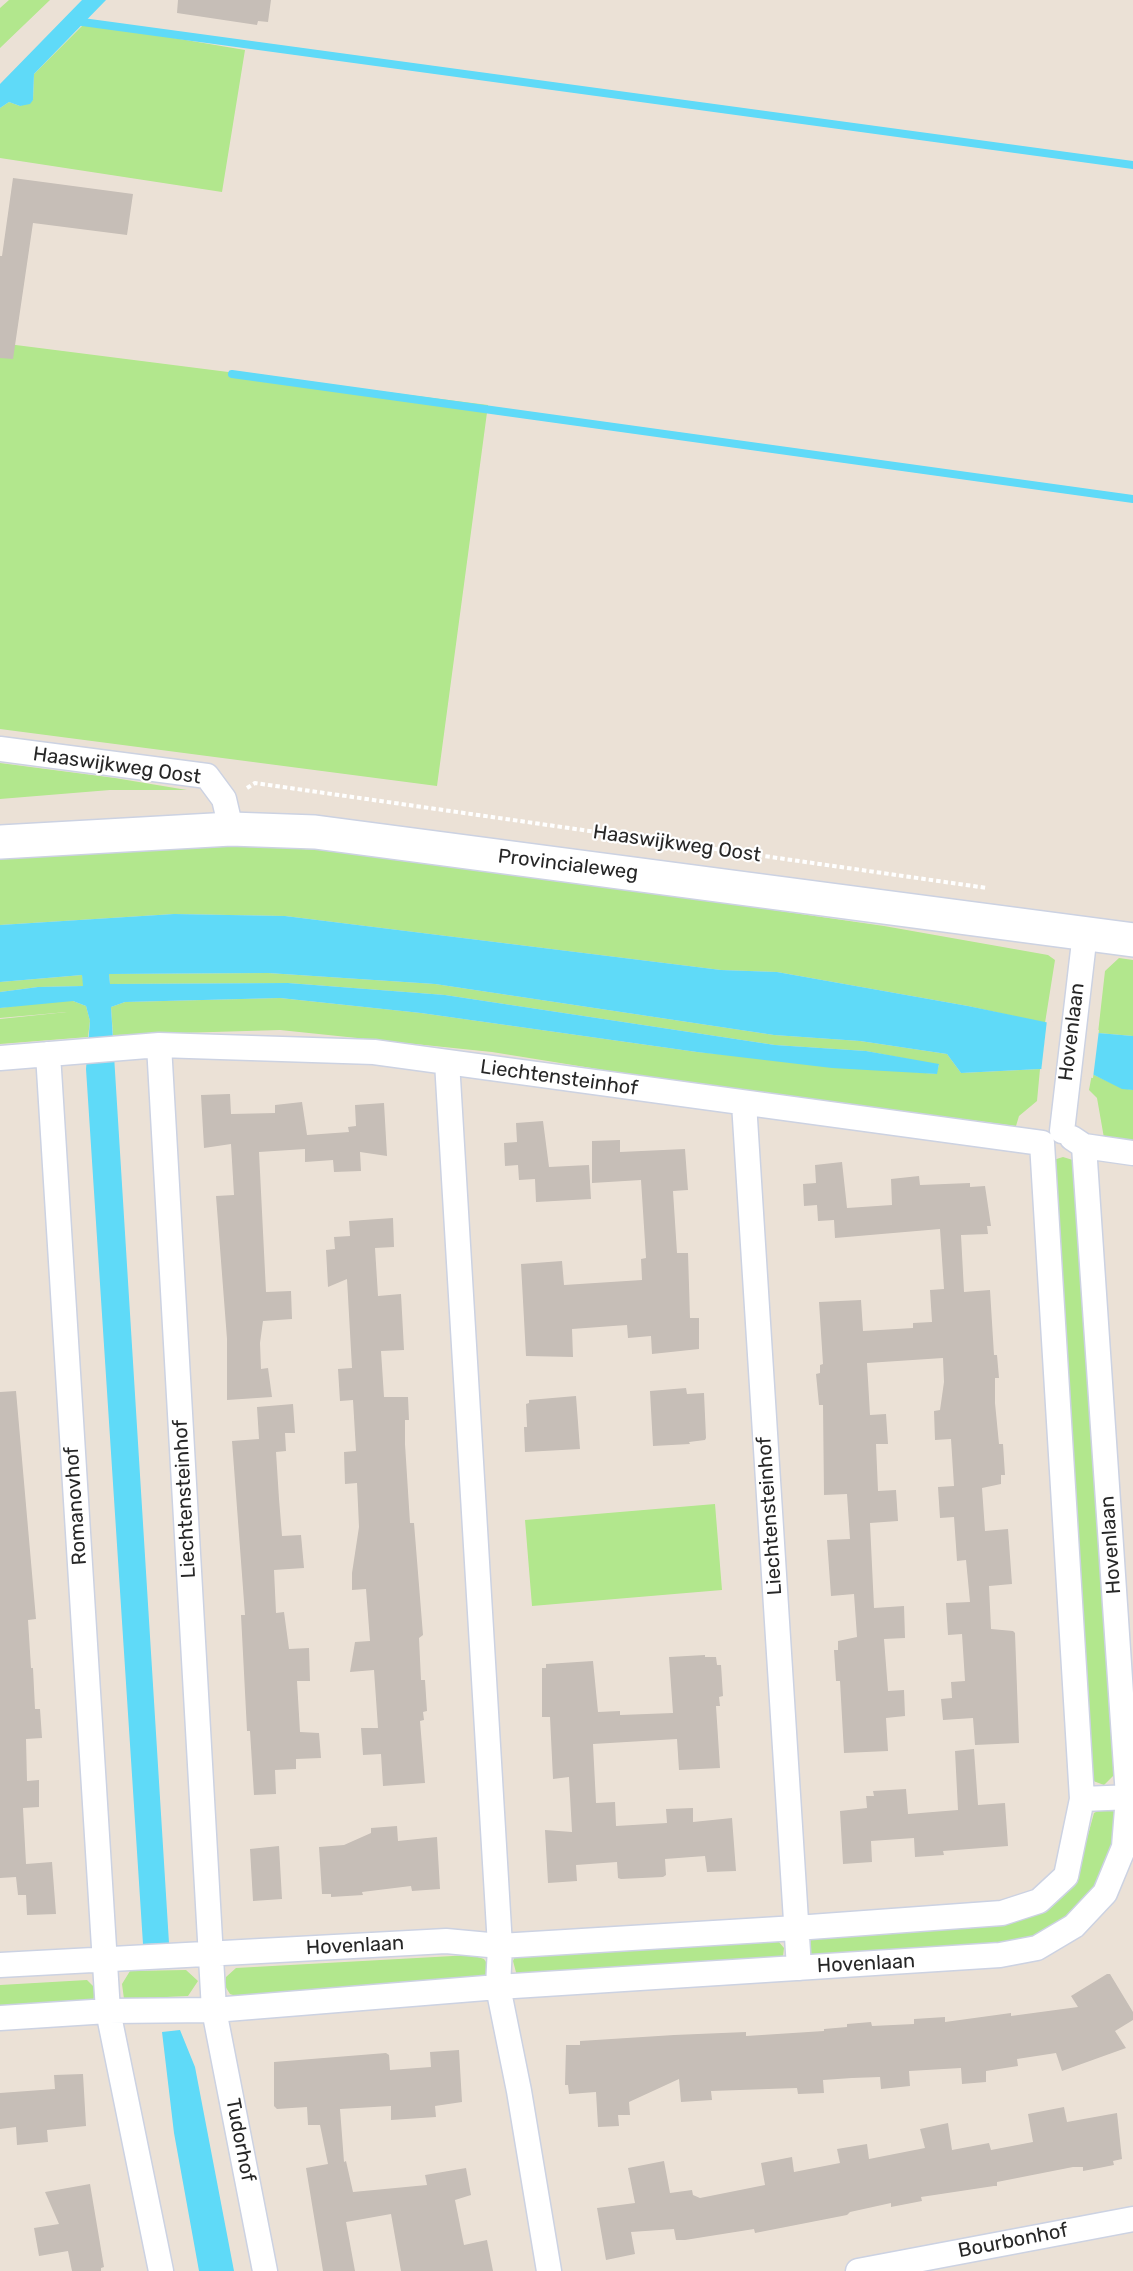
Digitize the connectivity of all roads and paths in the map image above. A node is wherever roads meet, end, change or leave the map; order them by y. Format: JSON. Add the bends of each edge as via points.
{"nodes":[{"id":1,"x":0,"y":749,"type":"edge"},
{"id":2,"x":227,"y":814,"type":"junction"},
{"id":3,"x":0,"y":842,"type":"edge"},
{"id":4,"x":997,"y":889,"type":"dead end"},
{"id":5,"x":1085,"y":933,"type":"junction"},
{"id":6,"x":1133,"y":940,"type":"edge"},
{"id":7,"x":159,"y":1044,"type":"junction"},
{"id":8,"x":48,"y":1054,"type":"junction"},
{"id":9,"x":0,"y":1058,"type":"edge"},
{"id":10,"x":447,"y":1062,"type":"junction"},
{"id":11,"x":744,"y":1103,"type":"junction"},
{"id":12,"x":1052,"y":1137,"type":"junction"},
{"id":13,"x":1084,"y":1146,"type":"junction"},
{"id":14,"x":1133,"y":1153,"type":"edge"},
{"id":15,"x":1131,"y":1797,"type":"edge"},
{"id":16,"x":1082,"y":1799,"type":"junction"},
{"id":17,"x":796,"y":1929,"type":"junction"},
{"id":18,"x":500,"y":1946,"type":"junction"},
{"id":19,"x":211,"y":1954,"type":"junction"},
{"id":20,"x":104,"y":1959,"type":"junction"},
{"id":21,"x":0,"y":1965,"type":"edge"},
{"id":22,"x":799,"y":1968,"type":"junction"},
{"id":23,"x":498,"y":1987,"type":"junction"},
{"id":24,"x":214,"y":2010,"type":"junction"},
{"id":25,"x":108,"y":2011,"type":"junction"},
{"id":26,"x":0,"y":2018,"type":"edge"},
{"id":27,"x":1133,"y":2218,"type":"edge"},
{"id":28,"x":161,"y":2271,"type":"edge"},
{"id":29,"x":265,"y":2271,"type":"edge"},
{"id":30,"x":549,"y":2271,"type":"edge"},
{"id":31,"x":858,"y":2271,"type":"edge"}],
"edges":[{"from":1,"to":2,"type":"street","name":"Haaswijkweg Oost","via":[[207,776]]},
{"from":2,"to":3,"type":"main road","name":"Provincialeweg"},
{"from":2,"to":4,"type":"path","name":"Haaswijkweg Oost","via":[[255,783]]},
{"from":2,"to":5,"type":"main road","name":"Provincialeweg","via":[[315,832]]},
{"from":5,"to":6,"type":"main road","name":"Provincialeweg"},
{"from":5,"to":12,"type":"street","name":"Hovenlaan","via":[[1066,1082]]},
{"from":7,"to":8,"type":"street","name":"Liechtensteinhof"},
{"from":7,"to":10,"type":"street","name":"Liechtensteinhof","via":[[374,1052]]},
{"from":7,"to":19,"type":"street","name":"Liechtensteinhof"},
{"from":8,"to":9,"type":"street"},
{"from":8,"to":20,"type":"street","name":"Romanovhof"},
{"from":10,"to":11,"type":"street","name":"Liechtensteinhof"},
{"from":10,"to":18,"type":"street"},
{"from":11,"to":12,"type":"street","name":"Liechtensteinhof"},
{"from":11,"to":17,"type":"street","name":"Liechtensteinhof"},
{"from":12,"to":13,"type":"street"},
{"from":12,"to":16,"type":"street","name":"Hovenlaan"},
{"from":13,"to":14,"type":"street"},
{"from":13,"to":15,"type":"street","name":"Hovenlaan"},
{"from":15,"to":16,"type":"street"},
{"from":15,"to":22,"type":"street","name":"Hovenlaan","via":[[1124,1847],[1105,1893],[1074,1926],[1036,1948],[1000,1955]]},
{"from":16,"to":17,"type":"street","name":"Hovenlaan","via":[[1066,1876],[1039,1901],[1002,1913]]},
{"from":17,"to":18,"type":"street","name":"Hovenlaan"},
{"from":17,"to":22,"type":"street","name":"Hovenlaan"},
{"from":18,"to":19,"type":"street","name":"Hovenlaan","via":[[446,1941]]},
{"from":18,"to":23,"type":"street"},
{"from":19,"to":20,"type":"street","name":"Hovenlaan"},
{"from":19,"to":24,"type":"street"},
{"from":20,"to":21,"type":"street","name":"Hovenlaan"},
{"from":20,"to":25,"type":"street"},
{"from":22,"to":23,"type":"street","name":"Hovenlaan"},
{"from":23,"to":24,"type":"street","name":"Hovenlaan"},
{"from":23,"to":30,"type":"street"},
{"from":24,"to":25,"type":"street","name":"Hovenlaan"},
{"from":24,"to":29,"type":"street","name":"Tudorhof"},
{"from":25,"to":26,"type":"street","name":"Hovenlaan"},
{"from":25,"to":28,"type":"street"},
{"from":27,"to":31,"type":"street","name":"Bourbonhof"}]}
